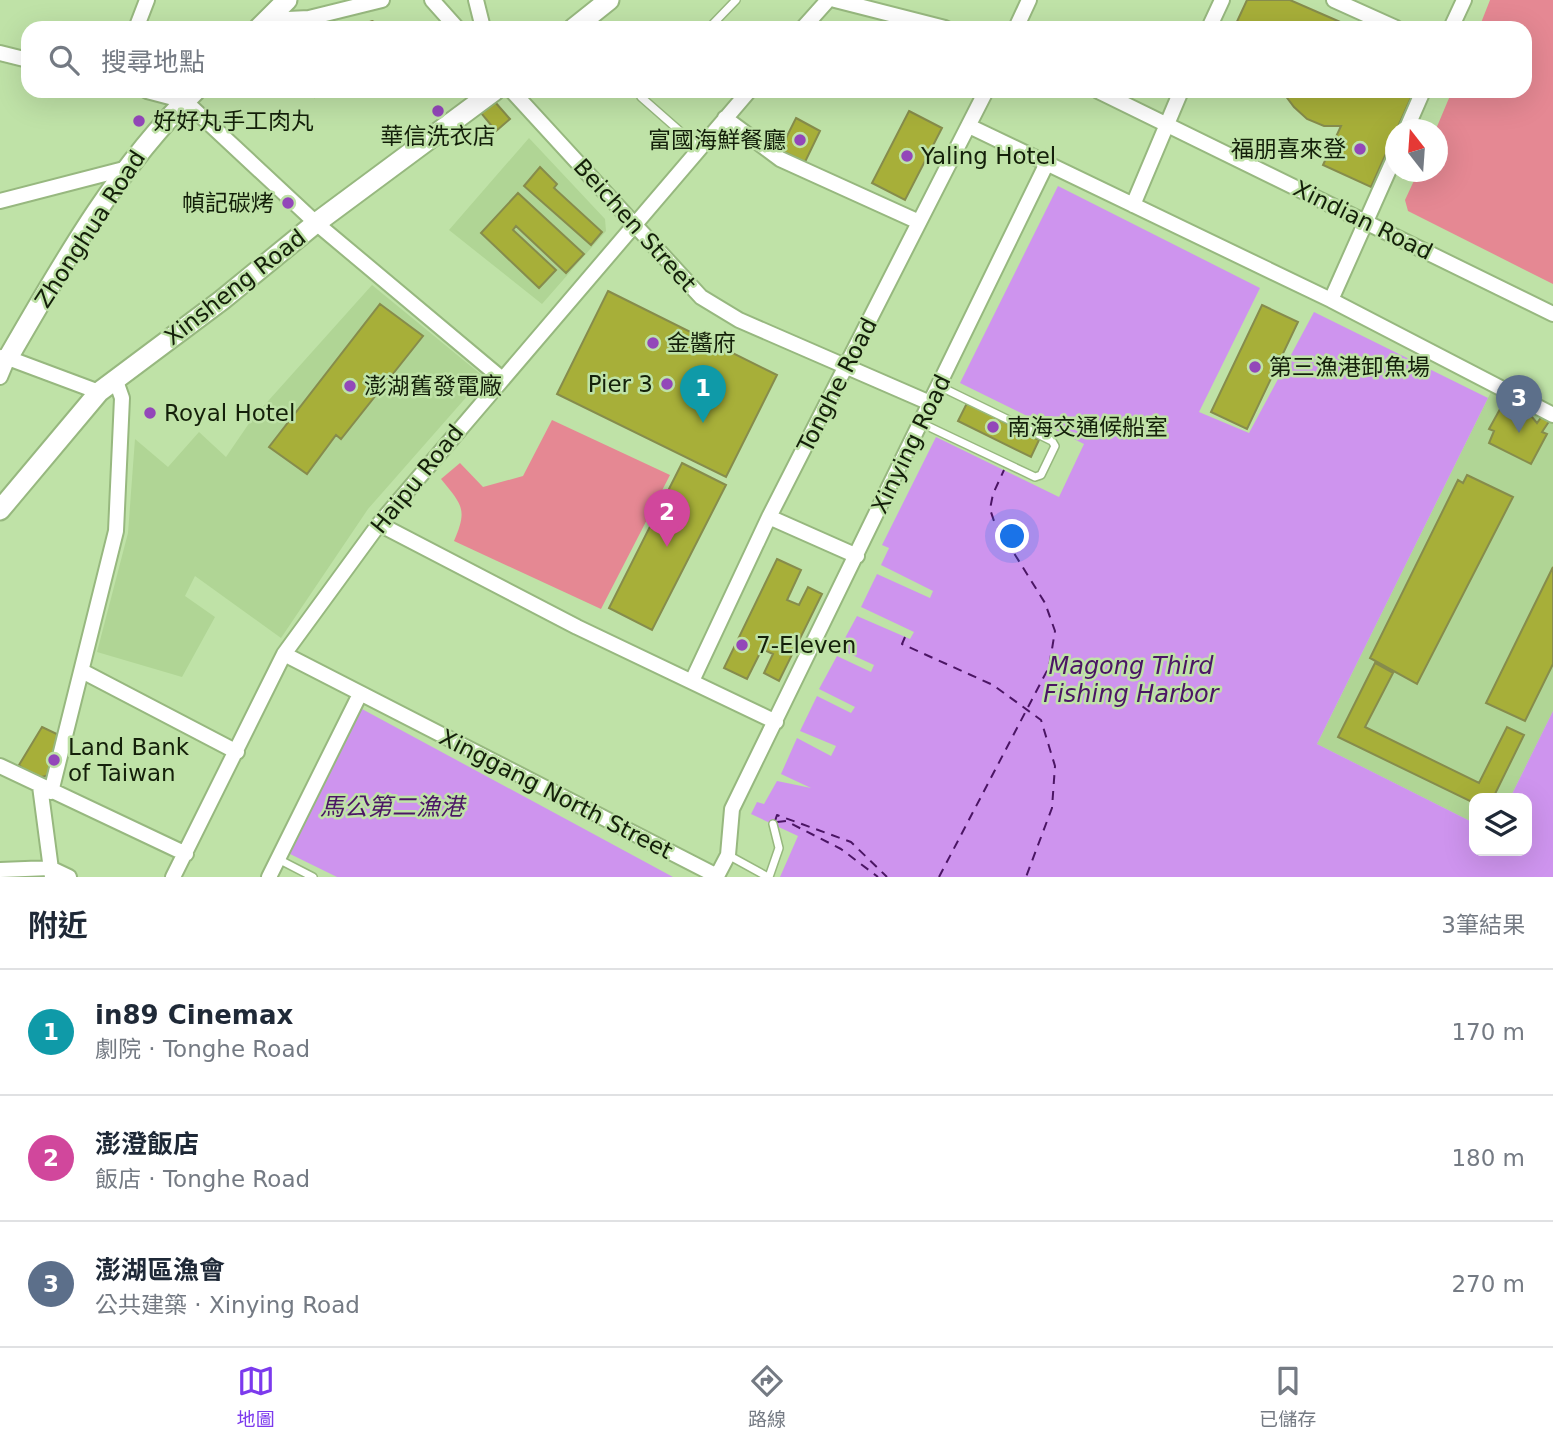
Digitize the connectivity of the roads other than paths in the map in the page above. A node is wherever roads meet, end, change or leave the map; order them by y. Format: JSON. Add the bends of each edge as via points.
{"nodes":[{"id":1,"x":147,"y":0,"type":"edge"},
{"id":2,"x":287,"y":0,"type":"edge"},
{"id":3,"x":382,"y":0,"type":"edge"},
{"id":4,"x":432,"y":0,"type":"edge"},
{"id":5,"x":476,"y":0,"type":"edge"},
{"id":6,"x":609,"y":0,"type":"edge"},
{"id":7,"x":736,"y":0,"type":"edge"},
{"id":8,"x":828,"y":0,"type":"edge"},
{"id":9,"x":835,"y":0,"type":"edge"},
{"id":10,"x":1029,"y":0,"type":"edge"},
{"id":11,"x":1222,"y":0,"type":"edge"},
{"id":12,"x":1334,"y":0,"type":"edge"},
{"id":13,"x":1464,"y":0,"type":"edge"},
{"id":14,"x":139,"y":21,"type":"edge"},
{"id":15,"x":266,"y":21,"type":"edge"},
{"id":16,"x":286,"y":21,"type":"edge"},
{"id":17,"x":451,"y":21,"type":"edge"},
{"id":18,"x":481,"y":21,"type":"edge"},
{"id":19,"x":583,"y":21,"type":"edge"},
{"id":20,"x":716,"y":21,"type":"edge"},
{"id":21,"x":809,"y":21,"type":"edge"},
{"id":22,"x":918,"y":21,"type":"edge"},
{"id":23,"x":1019,"y":21,"type":"edge"},
{"id":24,"x":1212,"y":21,"type":"edge"},
{"id":25,"x":1380,"y":21,"type":"edge"},
{"id":26,"x":1454,"y":21,"type":"edge"},
{"id":27,"x":0,"y":53,"type":"edge"},
{"id":28,"x":21,"y":58,"type":"edge"},
{"id":29,"x":188,"y":98,"type":"edge"},
{"id":30,"x":192,"y":98,"type":"edge"},
{"id":31,"x":485,"y":98,"type":"edge"},
{"id":32,"x":518,"y":98,"type":"edge"},
{"id":33,"x":642,"y":98,"type":"edge"},
{"id":34,"x":743,"y":98,"type":"edge"},
{"id":35,"x":983,"y":98,"type":"edge"},
{"id":36,"x":1112,"y":98,"type":"edge"},
{"id":37,"x":1178,"y":98,"type":"edge"},
{"id":38,"x":1420,"y":98,"type":"edge"},
{"id":39,"x":725,"y":118,"type":"junction"},
{"id":40,"x":1411,"y":119,"type":"edge"},
{"id":41,"x":1166,"y":124,"type":"junction"},
{"id":42,"x":969,"y":126,"type":"junction"},
{"id":43,"x":699,"y":148,"type":"junction"},
{"id":44,"x":1046,"y":166,"type":"junction"},
{"id":45,"x":124,"y":169,"type":"junction"},
{"id":46,"x":1385,"y":177,"type":"edge"},
{"id":47,"x":0,"y":201,"type":"edge"},
{"id":48,"x":1133,"y":205,"type":"junction"},
{"id":49,"x":919,"y":222,"type":"junction"},
{"id":50,"x":1366,"y":222,"type":"junction"},
{"id":51,"x":316,"y":223,"type":"junction"},
{"id":52,"x":634,"y":223,"type":"junction"},
{"id":53,"x":1331,"y":300,"type":"junction"},
{"id":54,"x":1553,"y":314,"type":"edge"},
{"id":55,"x":4,"y":359,"type":"edge"},
{"id":56,"x":847,"y":368,"type":"junction"},
{"id":57,"x":0,"y":377,"type":"edge"},
{"id":58,"x":501,"y":378,"type":"junction"},
{"id":59,"x":939,"y":385,"type":"junction"},
{"id":60,"x":107,"y":386,"type":"junction"},
{"id":61,"x":930,"y":403,"type":"junction"},
{"id":62,"x":1553,"y":415,"type":"edge"},
{"id":63,"x":921,"y":423,"type":"junction"},
{"id":64,"x":0,"y":510,"type":"edge"},
{"id":65,"x":769,"y":517,"type":"junction"},
{"id":66,"x":379,"y":524,"type":"junction"},
{"id":67,"x":857,"y":555,"type":"junction"},
{"id":68,"x":284,"y":654,"type":"junction"},
{"id":69,"x":82,"y":671,"type":"junction"},
{"id":70,"x":692,"y":681,"type":"junction"},
{"id":71,"x":360,"y":694,"type":"junction"},
{"id":72,"x":776,"y":722,"type":"junction"},
{"id":73,"x":237,"y":752,"type":"junction"},
{"id":74,"x":0,"y":766,"type":"edge"},
{"id":75,"x":46,"y":789,"type":"junction"},
{"id":76,"x":773,"y":824,"type":"dead end"},
{"id":77,"x":186,"y":854,"type":"junction"},
{"id":78,"x":729,"y":855,"type":"junction"},
{"id":79,"x":278,"y":859,"type":"junction"},
{"id":80,"x":0,"y":870,"type":"edge"},
{"id":81,"x":51,"y":872,"type":"edge"},
{"id":82,"x":69,"y":877,"type":"edge"},
{"id":83,"x":173,"y":877,"type":"edge"},
{"id":84,"x":269,"y":877,"type":"edge"},
{"id":85,"x":313,"y":877,"type":"edge"},
{"id":86,"x":768,"y":877,"type":"edge"}],
"edges":[{"from":1,"to":14,"type":"street"},
{"from":2,"to":15,"type":"main road"},
{"from":3,"to":16,"type":"street"},
{"from":4,"to":17,"type":"street"},
{"from":5,"to":18,"type":"street"},
{"from":6,"to":19,"type":"main road"},
{"from":7,"to":20,"type":"lane"},
{"from":8,"to":21,"type":"street"},
{"from":9,"to":22,"type":"street"},
{"from":10,"to":23,"type":"street"},
{"from":11,"to":24,"type":"street"},
{"from":12,"to":25,"type":"street"},
{"from":13,"to":26,"type":"street"},
{"from":27,"to":28,"type":"street"},
{"from":29,"to":45,"type":"main road","name":"Zhonghua Road"},
{"from":30,"to":51,"type":"street"},
{"from":31,"to":51,"type":"main road","name":"Xinsheng Road"},
{"from":32,"to":52,"type":"street","name":"Beichen Street"},
{"from":33,"to":43,"type":"lane"},
{"from":34,"to":39,"type":"street","name":"Haipu Road"},
{"from":35,"to":42,"type":"street","name":"Tonghe Road"},
{"from":36,"to":41,"type":"street","name":"Xindian Road"},
{"from":37,"to":41,"type":"street"},
{"from":38,"to":40,"type":"street"},
{"from":39,"to":43,"type":"street","name":"Haipu Road"},
{"from":39,"to":49,"type":"street","via":[[780,159]]},
{"from":41,"to":48,"type":"street"},
{"from":41,"to":50,"type":"street","name":"Xindian Road"},
{"from":42,"to":44,"type":"street"},
{"from":42,"to":49,"type":"street","name":"Tonghe Road"},
{"from":43,"to":52,"type":"street","name":"Haipu Road"},
{"from":44,"to":48,"type":"street"},
{"from":44,"to":59,"type":"street","name":"Xinying Road"},
{"from":45,"to":47,"type":"street"},
{"from":45,"to":55,"type":"main road","name":"Zhonghua Road"},
{"from":46,"to":50,"type":"street"},
{"from":48,"to":53,"type":"street"},
{"from":49,"to":56,"type":"street","name":"Tonghe Road"},
{"from":50,"to":53,"type":"street"},
{"from":50,"to":54,"type":"street","name":"Xindian Road"},
{"from":51,"to":58,"type":"street"},
{"from":51,"to":60,"type":"main road","name":"Xinsheng Road"},
{"from":52,"to":56,"type":"street","name":"Beichen Street","via":[[701,297],[739,320]]},
{"from":52,"to":58,"type":"street","name":"Haipu Road"},
{"from":53,"to":62,"type":"street"},
{"from":55,"to":57,"type":"street","name":"Zhonghua Road"},
{"from":55,"to":60,"type":"street"},
{"from":56,"to":61,"type":"street","name":"Beichen Street"},
{"from":56,"to":65,"type":"street","name":"Tonghe Road"},
{"from":58,"to":66,"type":"street","name":"Haipu Road"},
{"from":59,"to":61,"type":"street","name":"Xinying Road"},
{"from":59,"to":63,"type":"lane","via":[[1055,446],[1041,475],[1030,476]]},
{"from":60,"to":64,"type":"main road","name":"Xinsheng Road"},
{"from":60,"to":69,"type":"street","via":[[122,398],[116,531]]},
{"from":61,"to":63,"type":"street","name":"Xinying Road"},
{"from":63,"to":67,"type":"street","name":"Xinying Road"},
{"from":65,"to":67,"type":"street"},
{"from":65,"to":70,"type":"street","name":"Tonghe Road"},
{"from":66,"to":68,"type":"street","name":"Haipu Road"},
{"from":66,"to":70,"type":"street"},
{"from":67,"to":72,"type":"street","name":"Xinying Road"},
{"from":68,"to":71,"type":"street","name":"Xinggang North Street"},
{"from":68,"to":73,"type":"street","name":"Haipu Road"},
{"from":69,"to":73,"type":"street"},
{"from":69,"to":75,"type":"street"},
{"from":70,"to":72,"type":"street"},
{"from":71,"to":78,"type":"street","name":"Xinggang North Street","via":[[717,876]]},
{"from":71,"to":79,"type":"street"},
{"from":72,"to":78,"type":"street","via":[[732,809]]},
{"from":73,"to":77,"type":"street","name":"Haipu Road"},
{"from":74,"to":75,"type":"street"},
{"from":75,"to":77,"type":"street"},
{"from":75,"to":81,"type":"street"},
{"from":76,"to":86,"type":"lane","via":[[779,848]]},
{"from":77,"to":83,"type":"street","name":"Haipu Road"},
{"from":78,"to":86,"type":"lane"},
{"from":79,"to":84,"type":"street"},
{"from":79,"to":85,"type":"lane"},
{"from":80,"to":81,"type":"street"},
{"from":81,"to":82,"type":"street"}]}
